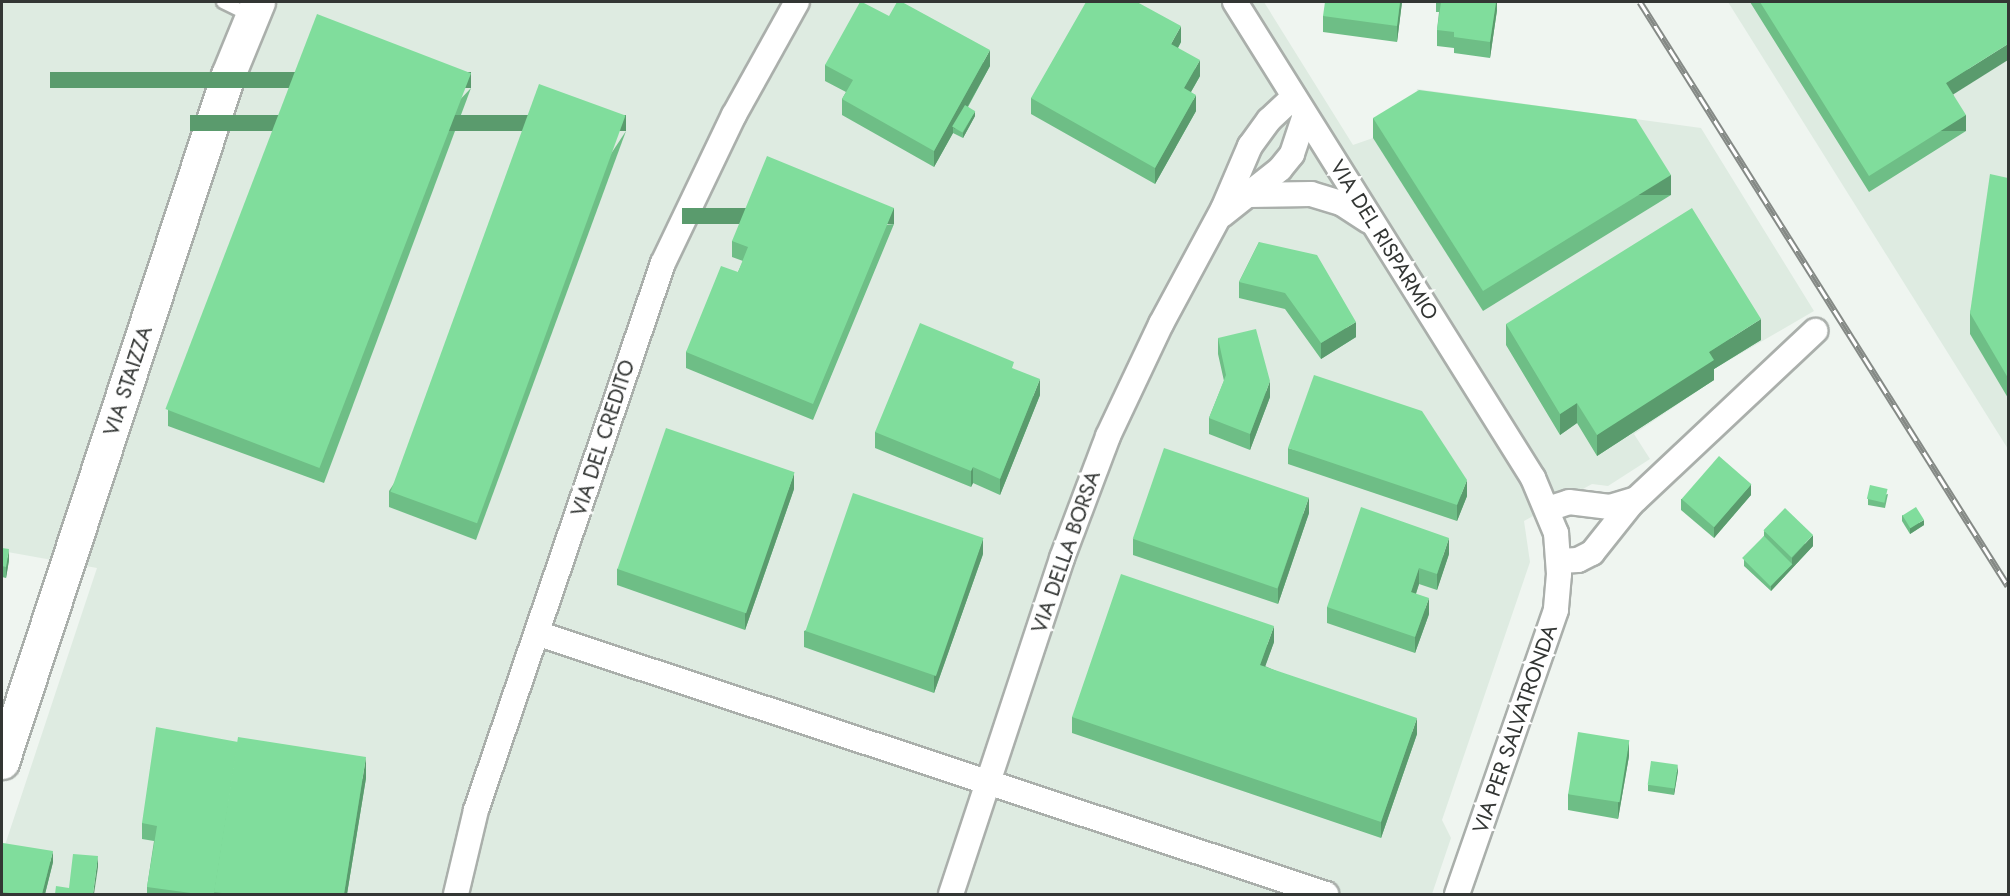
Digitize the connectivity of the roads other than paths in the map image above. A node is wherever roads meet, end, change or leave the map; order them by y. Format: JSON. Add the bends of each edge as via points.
{"nodes":[{"id":1,"x":797,"y":2,"type":"edge"},
{"id":2,"x":1235,"y":2,"type":"edge"},
{"id":3,"x":244,"y":6,"type":"edge"},
{"id":4,"x":1300,"y":106,"type":"junction"},
{"id":5,"x":1248,"y":196,"type":"junction"},
{"id":6,"x":1216,"y":224,"type":"junction"},
{"id":7,"x":1379,"y":231,"type":"junction"},
{"id":8,"x":1815,"y":331,"type":"dead end"},
{"id":9,"x":1533,"y":477,"type":"joint"},
{"id":10,"x":1641,"y":496,"type":"junction"},
{"id":11,"x":1548,"y":509,"type":"junction"},
{"id":12,"x":1559,"y":561,"type":"junction"},
{"id":13,"x":539,"y":634,"type":"junction"},
{"id":14,"x":2,"y":760,"type":"edge"},
{"id":15,"x":988,"y":783,"type":"junction"},
{"id":16,"x":456,"y":894,"type":"edge"},
{"id":17,"x":951,"y":894,"type":"edge"},
{"id":18,"x":1326,"y":894,"type":"edge"},
{"id":19,"x":1457,"y":894,"type":"edge"}],
"edges":[{"from":1,"to":13,"type":"street","name":"VIA DEL CREDITO","via":[[734,115],[663,263]]},
{"from":2,"to":4,"type":"street","name":"VIA DEL RISPARMIO"},
{"from":3,"to":14,"type":"street","name":"VIA STAIZZA"},
{"from":4,"to":5,"type":"street","name":"VIA DELLA BORSA","via":[[1289,159],[1267,183]]},
{"from":4,"to":6,"type":"street","name":"VIA DELLA BORSA","via":[[1269,120],[1250,146]]},
{"from":4,"to":7,"type":"street","name":"VIA DEL RISPARMIO"},
{"from":5,"to":6,"type":"street","name":"VIA DELLA BORSA","via":[[1231,206]]},
{"from":5,"to":7,"type":"street","via":[[1296,192],[1318,195],[1359,213]]},
{"from":6,"to":15,"type":"street","name":"VIA DELLA BORSA","via":[[1140,366],[1093,472]]},
{"from":7,"to":9,"type":"street","name":"VIA DEL RISPARMIO"},
{"from":8,"to":10,"type":"street"},
{"from":9,"to":11,"type":"street","name":"VIA PER SALVATRONDA"},
{"from":10,"to":11,"type":"street","via":[[1620,505],[1569,502]]},
{"from":10,"to":12,"type":"street","via":[[1618,517],[1592,553],[1578,560]]},
{"from":11,"to":12,"type":"street","name":"VIA PER SALVATRONDA"},
{"from":12,"to":19,"type":"street","name":"VIA PER SALVATRONDA","via":[[1552,624]]},
{"from":13,"to":15,"type":"street"},
{"from":13,"to":16,"type":"street","name":"VIA DEL CREDITO","via":[[476,810]]},
{"from":15,"to":17,"type":"street","name":"VIA DELLA BORSA"},
{"from":15,"to":18,"type":"street"}]}
